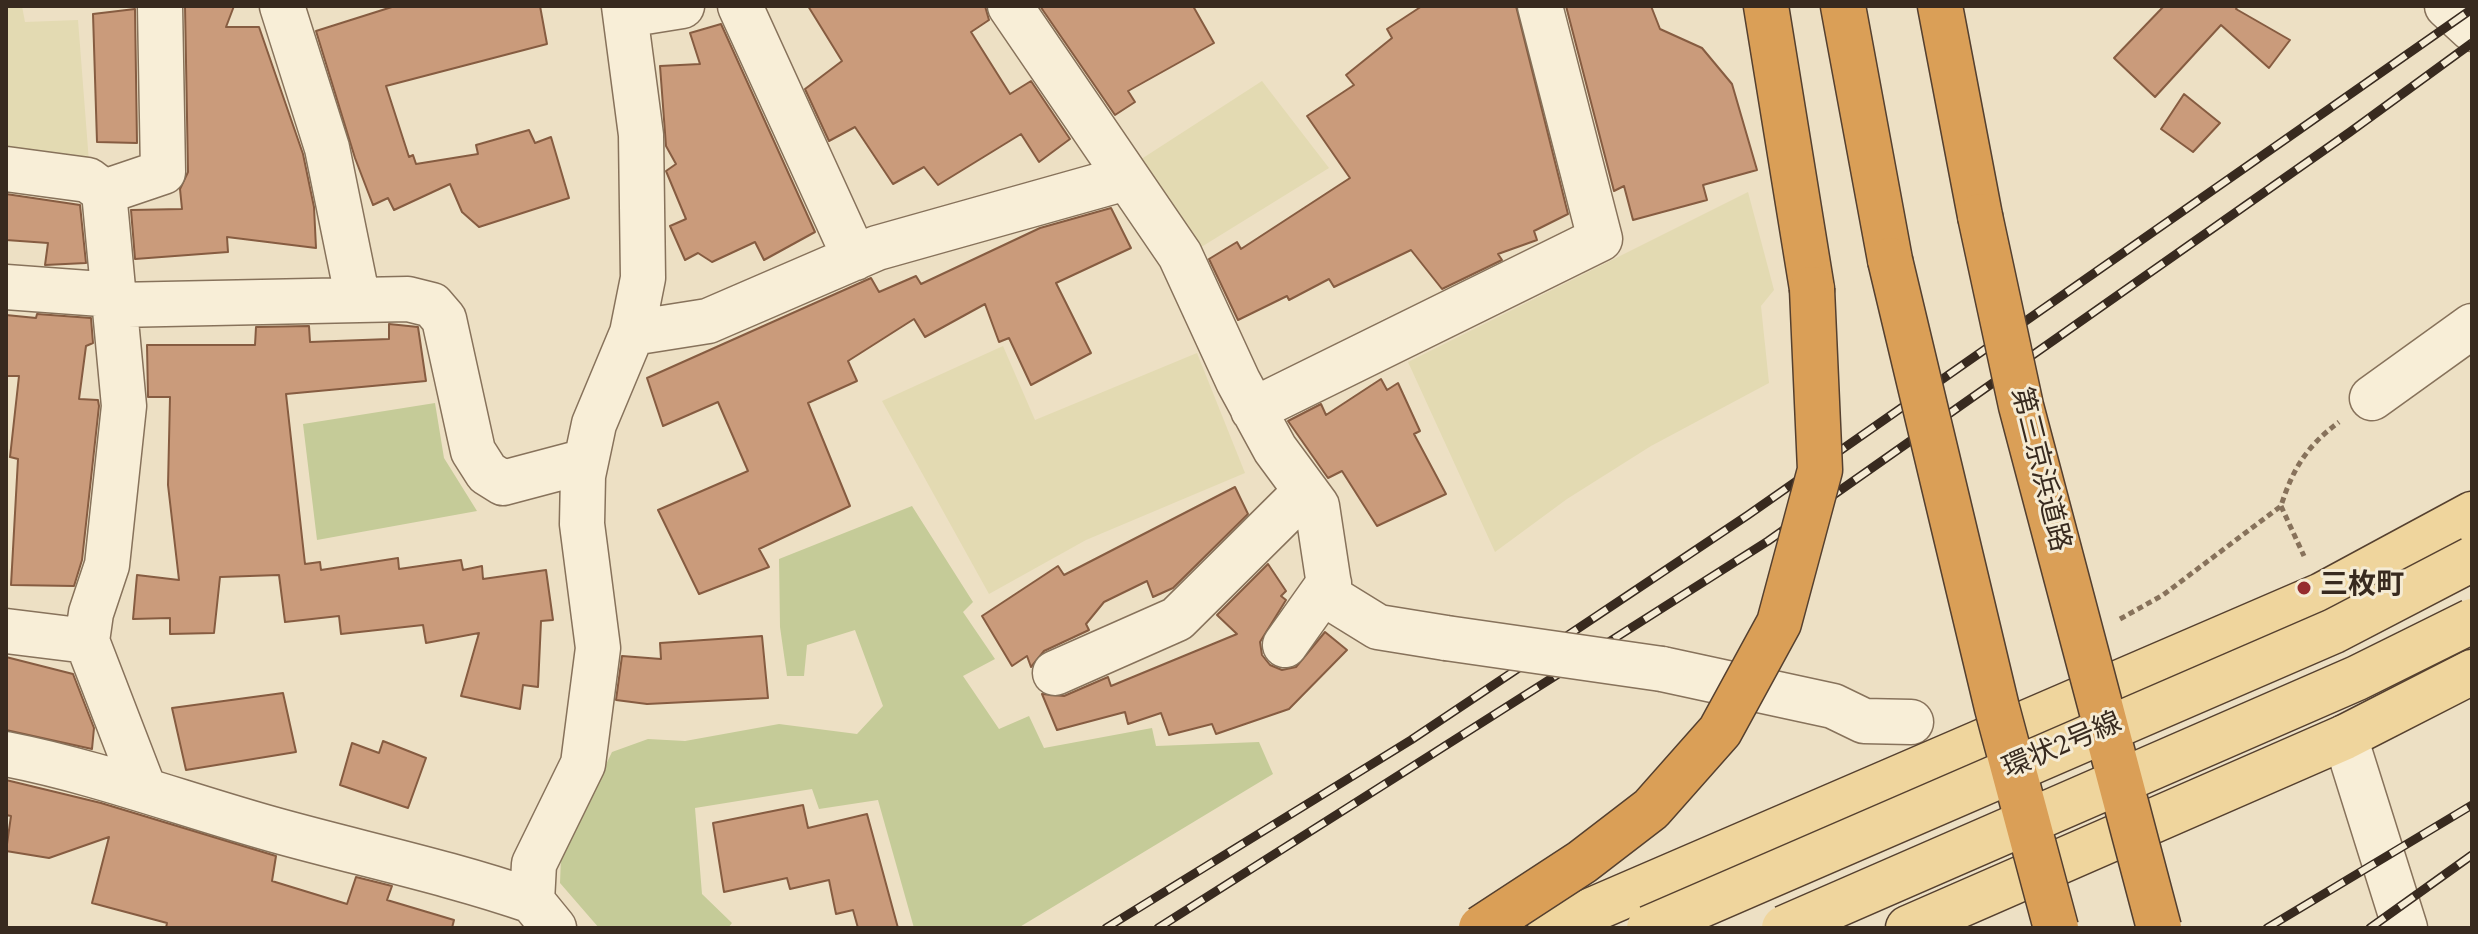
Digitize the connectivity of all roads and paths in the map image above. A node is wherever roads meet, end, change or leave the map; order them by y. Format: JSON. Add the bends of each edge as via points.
{"nodes":[{"id":1,"x":160,"y":6,"type":"edge"},
{"id":2,"x":282,"y":6,"type":"edge"},
{"id":3,"x":682,"y":6,"type":"edge"},
{"id":4,"x":740,"y":6,"type":"edge"},
{"id":5,"x":1010,"y":6,"type":"edge"},
{"id":6,"x":1540,"y":6,"type":"edge"},
{"id":7,"x":1766,"y":6,"type":"edge"},
{"id":8,"x":1843,"y":6,"type":"edge"},
{"id":9,"x":1940,"y":6,"type":"edge"},
{"id":10,"x":2447,"y":6,"type":"edge"},
{"id":11,"x":625,"y":10,"type":"edge"},
{"id":12,"x":2472,"y":29,"type":"edge"},
{"id":13,"x":6,"y":169,"type":"edge"},
{"id":14,"x":1126,"y":178,"type":"junction"},
{"id":15,"x":104,"y":192,"type":"junction"},
{"id":16,"x":855,"y":258,"type":"junction"},
{"id":17,"x":6,"y":287,"type":"edge"},
{"id":18,"x":115,"y":300,"type":"junction"},
{"id":19,"x":358,"y":300,"type":"junction"},
{"id":20,"x":2472,"y":326,"type":"edge"},
{"id":21,"x":632,"y":333,"type":"junction"},
{"id":22,"x":2372,"y":398,"type":"joint"},
{"id":23,"x":1253,"y":410,"type":"junction"},
{"id":24,"x":586,"y":461,"type":"junction"},
{"id":25,"x":1306,"y":491,"type":"junction"},
{"id":26,"x":2472,"y":514,"type":"edge"},
{"id":27,"x":2472,"y":559,"type":"edge"},
{"id":28,"x":1329,"y":583,"type":"junction"},
{"id":29,"x":2322,"y":595,"type":"junction"},
{"id":30,"x":2472,"y":621,"type":"edge"},
{"id":31,"x":6,"y":631,"type":"edge"},
{"id":32,"x":87,"y":641,"type":"junction"},
{"id":33,"x":1285,"y":645,"type":"dead end"},
{"id":34,"x":2472,"y":672,"type":"edge"},
{"id":35,"x":1055,"y":673,"type":"dead end"},
{"id":36,"x":1911,"y":722,"type":"dead end"},
{"id":37,"x":2345,"y":737,"type":"junction"},
{"id":38,"x":6,"y":754,"type":"edge"},
{"id":39,"x":144,"y":789,"type":"junction"},
{"id":40,"x":543,"y":915,"type":"edge"},
{"id":41,"x":1481,"y":928,"type":"edge"},
{"id":42,"x":1550,"y":928,"type":"edge"},
{"id":43,"x":1649,"y":928,"type":"edge"},
{"id":44,"x":1784,"y":928,"type":"edge"},
{"id":45,"x":1908,"y":928,"type":"edge"},
{"id":46,"x":2056,"y":928,"type":"edge"},
{"id":47,"x":2159,"y":928,"type":"edge"},
{"id":48,"x":2405,"y":928,"type":"edge"}],
"edges":[{"from":1,"to":15,"type":"street","via":[[163,172]]},
{"from":2,"to":19,"type":"street","via":[[327,148]]},
{"from":3,"to":11,"type":"street"},
{"from":4,"to":16,"type":"street"},
{"from":5,"to":14,"type":"street"},
{"from":6,"to":23,"type":"street","via":[[1600,239]]},
{"from":7,"to":41,"type":"highway","bridge":true,"via":[[1812,289],[1820,470],[1779,623],[1720,731],[1651,809]]},
{"from":8,"to":46,"type":"highway","bridge":true,"via":[[1890,260],[1997,708]]},
{"from":9,"to":47,"type":"highway","name":"第三京浜道路","bridge":true,"via":[[2021,406]]},
{"from":10,"to":12,"type":"street"},
{"from":11,"to":21,"type":"street","via":[[641,151],[643,278]]},
{"from":13,"to":15,"type":"street","via":[[88,180]]},
{"from":14,"to":16,"type":"street"},
{"from":14,"to":23,"type":"street","via":[[1180,255]]},
{"from":15,"to":18,"type":"street"},
{"from":16,"to":21,"type":"street","via":[[708,321]]},
{"from":17,"to":18,"type":"street"},
{"from":18,"to":19,"type":"street"},
{"from":18,"to":32,"type":"street","via":[[124,406],[107,565]]},
{"from":19,"to":24,"type":"street","via":[[408,299],[432,305],[444,319],[473,451],[487,473],[503,483]]},
{"from":20,"to":22,"type":"street"},
{"from":21,"to":24,"type":"street","via":[[594,424]]},
{"from":22,"to":29,"type":"path","via":[[2312,442],[2281,506]]},
{"from":23,"to":25,"type":"street"},
{"from":24,"to":40,"type":"street","via":[[582,524],[598,648],[583,764],[534,864]]},
{"from":25,"to":28,"type":"street","via":[[1317,506]]},
{"from":25,"to":35,"type":"street","via":[[1177,619]]},
{"from":26,"to":29,"type":"main road"},
{"from":27,"to":43,"type":"main road","name":"環状2号線","bridge":true,"via":[[2334,631]]},
{"from":28,"to":33,"type":"street"},
{"from":28,"to":36,"type":"street","bridge":true,"via":[[1331,598],[1378,627],[1662,669],[1833,706],[1864,721]]},
{"from":29,"to":42,"type":"main road"},
{"from":30,"to":44,"type":"main road","name":"環状2号線","bridge":true,"via":[[2357,678]]},
{"from":31,"to":32,"type":"street"},
{"from":32,"to":39,"type":"street"},
{"from":34,"to":37,"type":"main road"},
{"from":37,"to":45,"type":"main road"},
{"from":37,"to":48,"type":"street"},
{"from":38,"to":39,"type":"street","via":[[82,769]]},
{"from":39,"to":40,"type":"street","via":[[276,830],[457,875]]}]}
